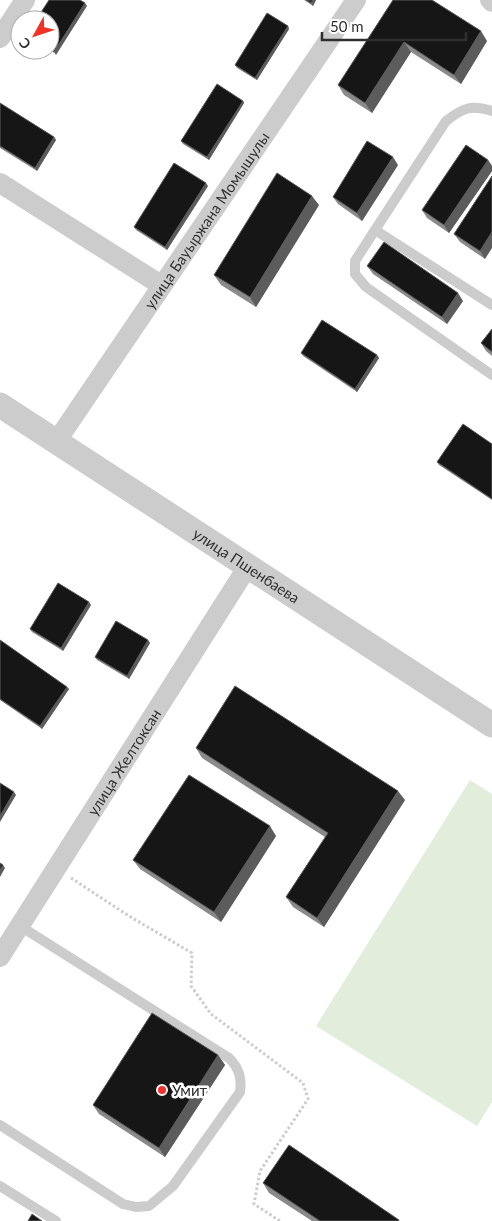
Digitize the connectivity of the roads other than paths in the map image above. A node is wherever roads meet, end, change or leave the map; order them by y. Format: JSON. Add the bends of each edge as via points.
{"nodes":[{"id":1,"x":25,"y":0,"type":"edge"},
{"id":2,"x":356,"y":0,"type":"edge"},
{"id":3,"x":0,"y":38,"type":"edge"},
{"id":4,"x":492,"y":111,"type":"edge"},
{"id":5,"x":0,"y":183,"type":"edge"},
{"id":6,"x":375,"y":230,"type":"junction"},
{"id":7,"x":162,"y":285,"type":"junction"},
{"id":8,"x":492,"y":305,"type":"edge"},
{"id":9,"x":492,"y":375,"type":"edge"},
{"id":10,"x":0,"y":405,"type":"edge"},
{"id":11,"x":56,"y":442,"type":"junction"},
{"id":12,"x":248,"y":566,"type":"junction"},
{"id":13,"x":492,"y":725,"type":"edge"},
{"id":14,"x":20,"y":926,"type":"junction"},
{"id":15,"x":0,"y":957,"type":"edge"},
{"id":16,"x":0,"y":1125,"type":"edge"},
{"id":17,"x":0,"y":1186,"type":"edge"},
{"id":18,"x":56,"y":1221,"type":"edge"}],
"edges":[{"from":1,"to":3,"type":"street"},
{"from":2,"to":7,"type":"street","name":"улица Бауыржана Момышулы"},
{"from":4,"to":6,"type":"lane","via":[[470,107],[446,121]]},
{"from":5,"to":7,"type":"street"},
{"from":6,"to":8,"type":"lane"},
{"from":6,"to":9,"type":"lane","via":[[355,261],[355,274],[366,287]]},
{"from":7,"to":11,"type":"street","name":"улица Бауыржана Момышулы"},
{"from":10,"to":11,"type":"street","name":"улица Пшенбаева"},
{"from":11,"to":12,"type":"street","name":"улица Пшенбаева"},
{"from":12,"to":13,"type":"street","name":"улица Пшенбаева"},
{"from":12,"to":14,"type":"street","name":"улица Желтоксан"},
{"from":14,"to":15,"type":"street","name":"улица Желтоксан"},
{"from":14,"to":16,"type":"lane","via":[[229,1058],[236,1065],[241,1083],[240,1092],[173,1186],[149,1206],[123,1204]]},
{"from":17,"to":18,"type":"lane"}]}
